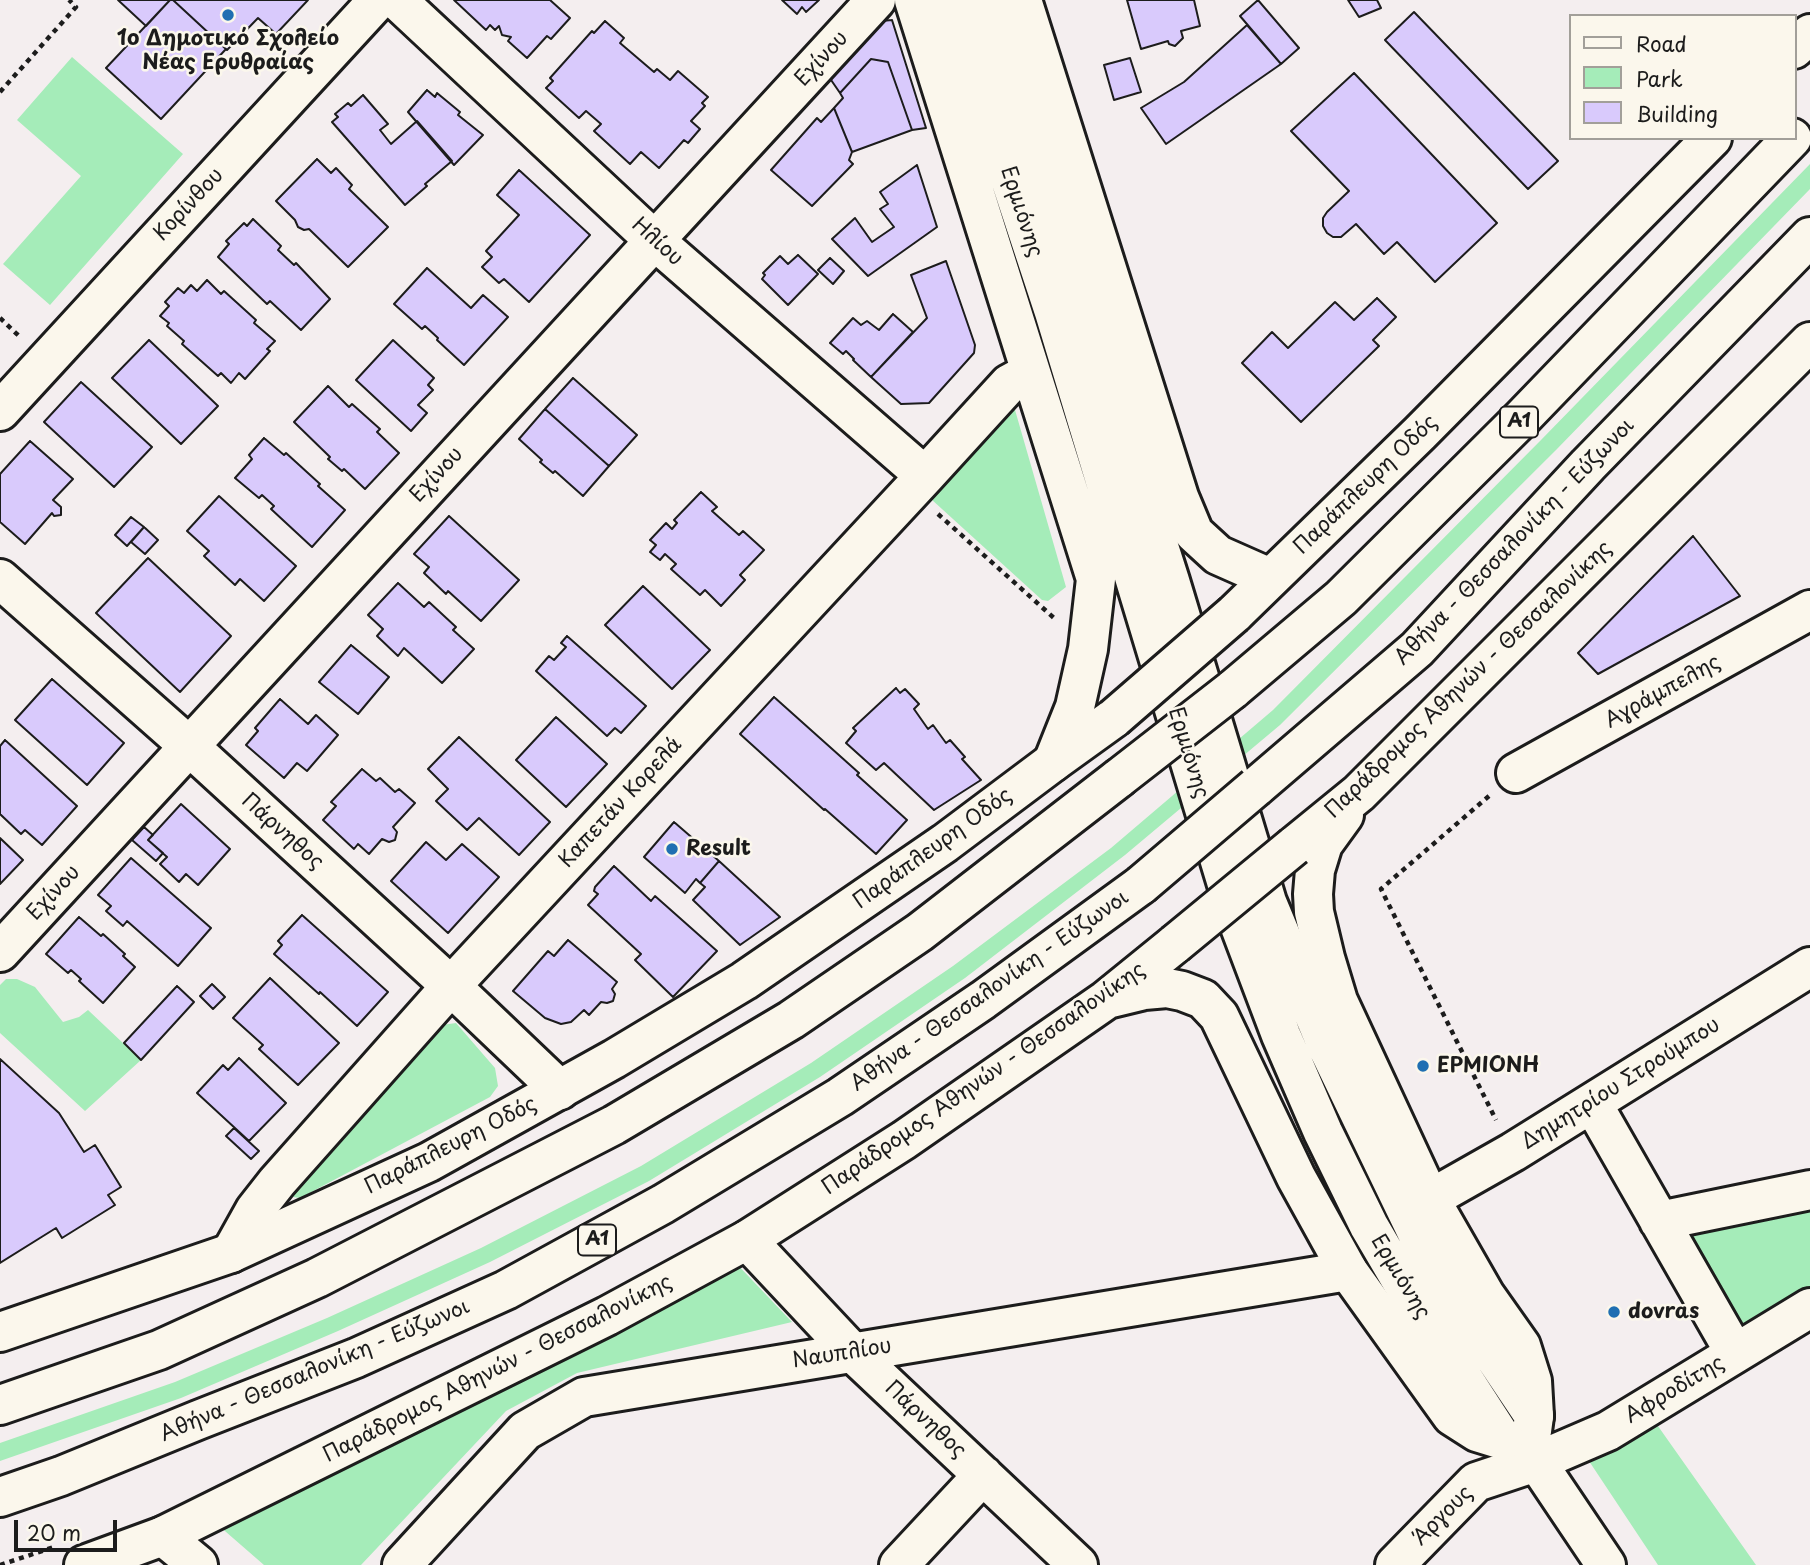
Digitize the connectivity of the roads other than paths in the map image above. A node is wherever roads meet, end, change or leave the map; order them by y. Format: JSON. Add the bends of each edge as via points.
{"nodes":[{"id":1,"x":378,"y":0,"type":"edge"},
{"id":2,"x":397,"y":0,"type":"edge"},
{"id":3,"x":876,"y":0,"type":"edge"},
{"id":4,"x":914,"y":0,"type":"edge"},
{"id":5,"x":951,"y":0,"type":"edge"},
{"id":6,"x":985,"y":0,"type":"edge"},
{"id":7,"x":1022,"y":0,"type":"edge"},
{"id":8,"x":1810,"y":34,"type":"edge"},
{"id":9,"x":1796,"y":47,"type":"edge"},
{"id":10,"x":1810,"y":119,"type":"edge"},
{"id":11,"x":1796,"y":134,"type":"edge"},
{"id":12,"x":1710,"y":140,"type":"edge"},
{"id":13,"x":1790,"y":140,"type":"edge"},
{"id":14,"x":1810,"y":237,"type":"edge"},
{"id":15,"x":654,"y":240,"type":"junction"},
{"id":16,"x":1810,"y":342,"type":"edge"},
{"id":17,"x":1031,"y":372,"type":"junction"},
{"id":18,"x":0,"y":411,"type":"edge"},
{"id":19,"x":918,"y":483,"type":"junction"},
{"id":20,"x":1270,"y":578,"type":"junction"},
{"id":21,"x":0,"y":579,"type":"edge"},
{"id":22,"x":1810,"y":610,"type":"edge"},
{"id":23,"x":189,"y":747,"type":"junction"},
{"id":24,"x":1053,"y":762,"type":"junction"},
{"id":25,"x":1516,"y":773,"type":"road end"},
{"id":26,"x":1359,"y":793,"type":"junction"},
{"id":27,"x":0,"y":952,"type":"edge"},
{"id":28,"x":1810,"y":967,"type":"edge"},
{"id":29,"x":451,"y":986,"type":"junction"},
{"id":30,"x":1106,"y":1000,"type":"junction"},
{"id":31,"x":560,"y":1090,"type":"junction"},
{"id":32,"x":1592,"y":1103,"type":"junction"},
{"id":33,"x":1810,"y":1190,"type":"edge"},
{"id":34,"x":1430,"y":1199,"type":"junction"},
{"id":35,"x":1659,"y":1221,"type":"junction"},
{"id":36,"x":747,"y":1240,"type":"junction"},
{"id":37,"x":231,"y":1253,"type":"junction"},
{"id":38,"x":1348,"y":1271,"type":"junction"},
{"id":39,"x":1810,"y":1308,"type":"edge"},
{"id":40,"x":0,"y":1332,"type":"edge"},
{"id":41,"x":852,"y":1352,"type":"junction"},
{"id":42,"x":1735,"y":1353,"type":"junction"},
{"id":43,"x":0,"y":1405,"type":"edge"},
{"id":44,"x":1526,"y":1443,"type":"junction"},
{"id":45,"x":983,"y":1475,"type":"junction"},
{"id":46,"x":0,"y":1497,"type":"edge"},
{"id":47,"x":163,"y":1536,"type":"junction"},
{"id":48,"x":84,"y":1565,"type":"edge"},
{"id":49,"x":198,"y":1565,"type":"edge"},
{"id":50,"x":402,"y":1565,"type":"edge"},
{"id":51,"x":899,"y":1565,"type":"edge"},
{"id":52,"x":1078,"y":1565,"type":"edge"},
{"id":53,"x":1395,"y":1565,"type":"edge"},
{"id":54,"x":1606,"y":1565,"type":"edge"}],
"edges":[{"from":1,"to":18,"type":"main road","name":"Κορίνθου"},
{"from":2,"to":15,"type":"main road","name":"Ηλίου"},
{"from":3,"to":15,"type":"main road","name":"Εχίνου"},
{"from":4,"to":17,"type":"main road","name":"Ερμιόνης"},
{"from":5,"to":44,"type":"main road","name":"Ερμιόνης","via":[[1054,313],[1239,924],[1272,1010],[1369,1226],[1413,1301]]},
{"from":6,"to":44,"type":"main road","name":"Ερμιόνης","via":[[1267,902],[1327,1046],[1432,1264]]},
{"from":7,"to":20,"type":"main road","via":[[1194,533],[1218,555]]},
{"from":8,"to":9,"type":"main road"},
{"from":10,"to":11,"type":"main road","number":"Α1"},
{"from":12,"to":20,"type":"main road","name":"Παράπλευρη Οδός"},
{"from":13,"to":43,"type":"main road","number":"Α1","bridge":true,"via":[[1522,418],[1340,598],[1232,690],[920,932],[791,1020],[614,1125],[305,1284],[159,1350]]},
{"from":14,"to":46,"type":"main road","name":"Αθήνα - Θεσσαλονίκη - Εύζωνοι","number":"Α1","bridge":true,"via":[[1417,649],[1141,885],[983,1000],[840,1097],[663,1204],[506,1290],[356,1358]]},
{"from":15,"to":19,"type":"main road","name":"Ηλίου"},
{"from":15,"to":23,"type":"main road","name":"Εχίνου"},
{"from":16,"to":26,"type":"main road","name":"Παράδρομος Αθηνών - Θεσσαλονίκης"},
{"from":17,"to":19,"type":"main road","name":"Καπετάν Κορελά","via":[[1009,384]]},
{"from":17,"to":24,"type":"main road","name":"Ερμιόνης","via":[[1096,579],[1075,707]]},
{"from":19,"to":29,"type":"main road","name":"Καπετάν Κορελά"},
{"from":20,"to":24,"type":"main road","name":"Παράπλευρη Οδός","bridge":true,"via":[[1114,718]]},
{"from":21,"to":23,"type":"main road","name":"Πάρνηθος"},
{"from":22,"to":25,"type":"main road","name":"Αγράμπελης"},
{"from":23,"to":27,"type":"main road","name":"Εχίνου"},
{"from":23,"to":29,"type":"main road","name":"Πάρνηθος"},
{"from":24,"to":31,"type":"main road","name":"Παράπλευρη Οδός","via":[[945,844],[744,981]]},
{"from":26,"to":30,"type":"main road","name":"Παράδρομος Αθηνών - Θεσσαλονίκης","bridge":true},
{"from":26,"to":34,"type":"main road","via":[[1323,844],[1315,870],[1314,912],[1338,1001]]},
{"from":28,"to":32,"type":"main road","name":"Δημητρίου Στρούμπου"},
{"from":29,"to":31,"type":"main road","name":"Πάρνηθος"},
{"from":29,"to":37,"type":"main road","name":"Καπετάν Κορελά","via":[[277,1182]]},
{"from":30,"to":36,"type":"main road","name":"Παράδρομος Αθηνών - Θεσσαλονίκης","via":[[904,1140]]},
{"from":30,"to":38,"type":"main road","via":[[1144,990],[1182,990],[1203,999],[1219,1016],[1296,1177]]},
{"from":31,"to":37,"type":"main road","name":"Παράπλευρη Οδός","via":[[429,1162]]},
{"from":32,"to":34,"type":"main road","name":"Δημητρίου Στρούμπου"},
{"from":32,"to":35,"type":"main road"},
{"from":33,"to":35,"type":"main road"},
{"from":34,"to":44,"type":"main road","via":[[1485,1295],[1521,1346],[1532,1381]]},
{"from":35,"to":42,"type":"main road"},
{"from":36,"to":41,"type":"main road","name":"Πάρνηθος"},
{"from":36,"to":47,"type":"main road","name":"Παράδρομος Αθηνών - Θεσσαλονίκης","via":[[607,1316]]},
{"from":37,"to":40,"type":"main road","name":"Παράπλευρη Οδός"},
{"from":38,"to":41,"type":"main road","name":"Ναυπλίου"},
{"from":38,"to":44,"type":"main road","via":[[1452,1416],[1477,1432]]},
{"from":39,"to":42,"type":"main road","name":"Αφροδίτης"},
{"from":41,"to":45,"type":"main road","name":"Πάρνηθος"},
{"from":41,"to":50,"type":"main road","name":"Ναυπλίου","via":[[584,1398],[525,1431]]},
{"from":42,"to":44,"type":"main road","name":"Αφροδίτης","via":[[1608,1431]]},
{"from":44,"to":53,"type":"main road","name":"Άργους","via":[[1476,1482]]},
{"from":44,"to":54,"type":"main road","name":"Ερμιόνης"},
{"from":45,"to":51,"type":"main road"},
{"from":45,"to":52,"type":"main road","name":"Πάρνηθος"},
{"from":47,"to":48,"type":"main road","name":"Παράδρομος Αθηνών - Θεσσαλονίκης"},
{"from":47,"to":49,"type":"main road"}]}
